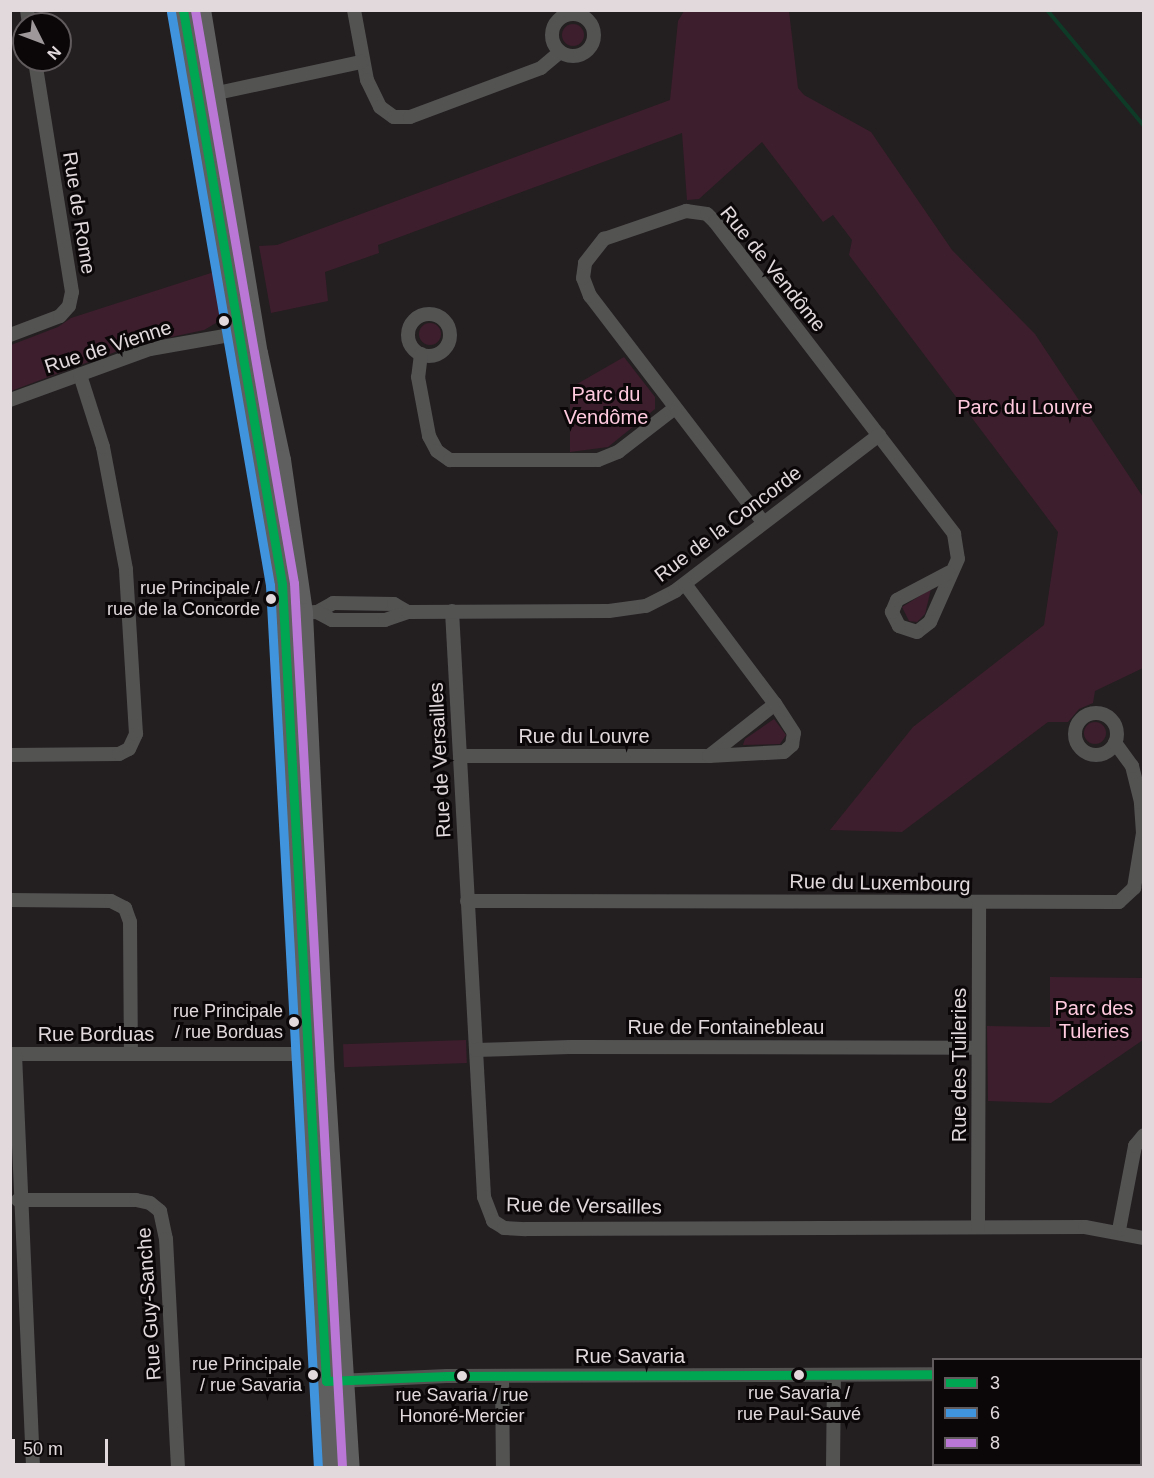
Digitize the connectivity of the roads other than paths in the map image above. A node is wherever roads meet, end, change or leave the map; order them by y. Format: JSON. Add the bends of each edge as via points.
{"nodes":[{"id":1,"x":183,"y":10,"type":"edge"},
{"id":2,"x":201,"y":10,"type":"edge"},
{"id":3,"x":354,"y":10,"type":"edge"},
{"id":4,"x":560,"y":52,"type":"dead end"},
{"id":5,"x":361,"y":62,"type":"junction"},
{"id":6,"x":37,"y":72,"type":"edge"},
{"id":7,"x":206,"y":95,"type":"junction"},
{"id":8,"x":247,"y":332,"type":"junction"},
{"id":9,"x":10,"y":335,"type":"edge"},
{"id":10,"x":421,"y":354,"type":"dead end"},
{"id":11,"x":80,"y":375,"type":"junction"},
{"id":12,"x":10,"y":400,"type":"edge"},
{"id":13,"x":675,"y":408,"type":"junction"},
{"id":14,"x":879,"y":435,"type":"junction"},
{"id":15,"x":763,"y":522,"type":"junction"},
{"id":16,"x":948,"y":573,"type":"junction"},
{"id":17,"x":685,"y":584,"type":"junction"},
{"id":18,"x":452,"y":611,"type":"junction"},
{"id":19,"x":302,"y":613,"type":"junction"},
{"id":20,"x":776,"y":704,"type":"junction"},
{"id":21,"x":1115,"y":744,"type":"dead end"},
{"id":22,"x":10,"y":755,"type":"edge"},
{"id":23,"x":460,"y":756,"type":"junction"},
{"id":24,"x":709,"y":756,"type":"junction"},
{"id":25,"x":10,"y":900,"type":"edge"},
{"id":26,"x":467,"y":901,"type":"junction"},
{"id":27,"x":979,"y":904,"type":"junction"},
{"id":28,"x":977,"y":1048,"type":"junction"},
{"id":29,"x":476,"y":1050,"type":"junction"},
{"id":30,"x":131,"y":1053,"type":"junction"},
{"id":31,"x":13,"y":1054,"type":"edge"},
{"id":32,"x":317,"y":1054,"type":"junction"},
{"id":33,"x":1143,"y":1135,"type":"edge"},
{"id":34,"x":18,"y":1200,"type":"junction"},
{"id":35,"x":978,"y":1227,"type":"junction"},
{"id":36,"x":1119,"y":1230,"type":"junction"},
{"id":37,"x":1143,"y":1238,"type":"edge"},
{"id":38,"x":932,"y":1374,"type":"edge"},
{"id":39,"x":834,"y":1375,"type":"junction"},
{"id":40,"x":502,"y":1376,"type":"junction"},
{"id":41,"x":335,"y":1381,"type":"junction"},
{"id":42,"x":33,"y":1467,"type":"edge"},
{"id":43,"x":178,"y":1467,"type":"edge"},
{"id":44,"x":330,"y":1467,"type":"edge"},
{"id":45,"x":350,"y":1467,"type":"edge"},
{"id":46,"x":503,"y":1467,"type":"edge"},
{"id":47,"x":833,"y":1467,"type":"edge"}],
"edges":[{"from":1,"to":7,"type":"street"},
{"from":2,"to":7,"type":"street"},
{"from":3,"to":5,"type":"street"},
{"from":4,"to":5,"type":"street","via":[[541,68],[404,118],[383,111]]},
{"from":5,"to":7,"type":"street"},
{"from":6,"to":9,"type":"street","name":"Rue de Rome","via":[[72,292],[69,306],[60,316]]},
{"from":7,"to":8,"type":"street"},
{"from":8,"to":11,"type":"street","name":"Rue de Vienne","via":[[150,349]]},
{"from":8,"to":19,"type":"street","via":[[276,534]]},
{"from":10,"to":13,"type":"street","via":[[418,377],[429,436],[437,452],[450,460],[598,460],[618,452]]},
{"from":11,"to":12,"type":"street","name":"Rue de Vienne"},
{"from":11,"to":22,"type":"street","via":[[103,447],[126,569],[136,734],[129,749],[119,754]]},
{"from":13,"to":14,"type":"street","name":"Rue de Vendôme","via":[[590,296],[583,270],[588,256],[604,239],[686,211],[698,211],[716,222]]},
{"from":13,"to":15,"type":"street","name":"Rue de Vendôme"},
{"from":14,"to":15,"type":"street","name":"Rue de la Concorde"},
{"from":14,"to":16,"type":"street","name":"Rue de Vendôme","via":[[954,534],[959,552]]},
{"from":15,"to":17,"type":"street","name":"Rue de la Concorde"},
{"from":16,"to":16,"type":"street","name":"Rue de Vendôme","via":[[897,600],[892,612],[899,626],[913,633],[927,627]]},
{"from":17,"to":18,"type":"street","name":"Rue de la Concorde","via":[[646,606],[626,610]]},
{"from":17,"to":20,"type":"street","name":"Rue du Louvre"},
{"from":18,"to":19,"type":"street","name":"Rue de la Concorde","via":[[408,612],[386,620],[332,620]]},
{"from":18,"to":23,"type":"street","name":"Rue de Versailles"},
{"from":19,"to":32,"type":"street"},
{"from":20,"to":24,"type":"street"},
{"from":20,"to":24,"type":"street","name":"Rue du Louvre","via":[[794,733],[792,745],[784,752]]},
{"from":21,"to":27,"type":"street","name":"Rue du Luxembourg","via":[[1132,766],[1141,802],[1143,833],[1131,893],[1119,902],[1108,903]]},
{"from":23,"to":24,"type":"street","name":"Rue du Louvre"},
{"from":23,"to":26,"type":"street","name":"Rue de Versailles"},
{"from":25,"to":30,"type":"street","via":[[111,901],[127,911]]},
{"from":26,"to":27,"type":"street","name":"Rue du Luxembourg"},
{"from":26,"to":29,"type":"street","name":"Rue de Versailles"},
{"from":27,"to":28,"type":"street","name":"Rue des Tuileries"},
{"from":28,"to":29,"type":"street","name":"Rue de Fontainebleau"},
{"from":28,"to":35,"type":"street","name":"Rue des Tuileries"},
{"from":29,"to":35,"type":"street","name":"Rue de Versailles","via":[[485,1204],[489,1216],[501,1227]]},
{"from":30,"to":31,"type":"street","name":"Rue Borduas"},
{"from":30,"to":32,"type":"street","name":"Rue Borduas"},
{"from":31,"to":34,"type":"street"},
{"from":32,"to":41,"type":"street"},
{"from":33,"to":36,"type":"street","via":[[1135,1146]]},
{"from":34,"to":42,"type":"street"},
{"from":34,"to":43,"type":"street","name":"Rue Guy-Sanche","via":[[136,1200],[150,1203],[160,1212],[166,1239]]},
{"from":35,"to":36,"type":"street","name":"Rue de Versailles"},
{"from":36,"to":37,"type":"street","name":"Rue de Versailles"},
{"from":38,"to":39,"type":"street","name":"Rue Savaria"},
{"from":39,"to":40,"type":"street","name":"Rue Savaria"},
{"from":39,"to":47,"type":"street"},
{"from":40,"to":41,"type":"street","name":"Rue Savaria"},
{"from":40,"to":46,"type":"street"},
{"from":41,"to":44,"type":"street"},
{"from":41,"to":45,"type":"street"}]}
